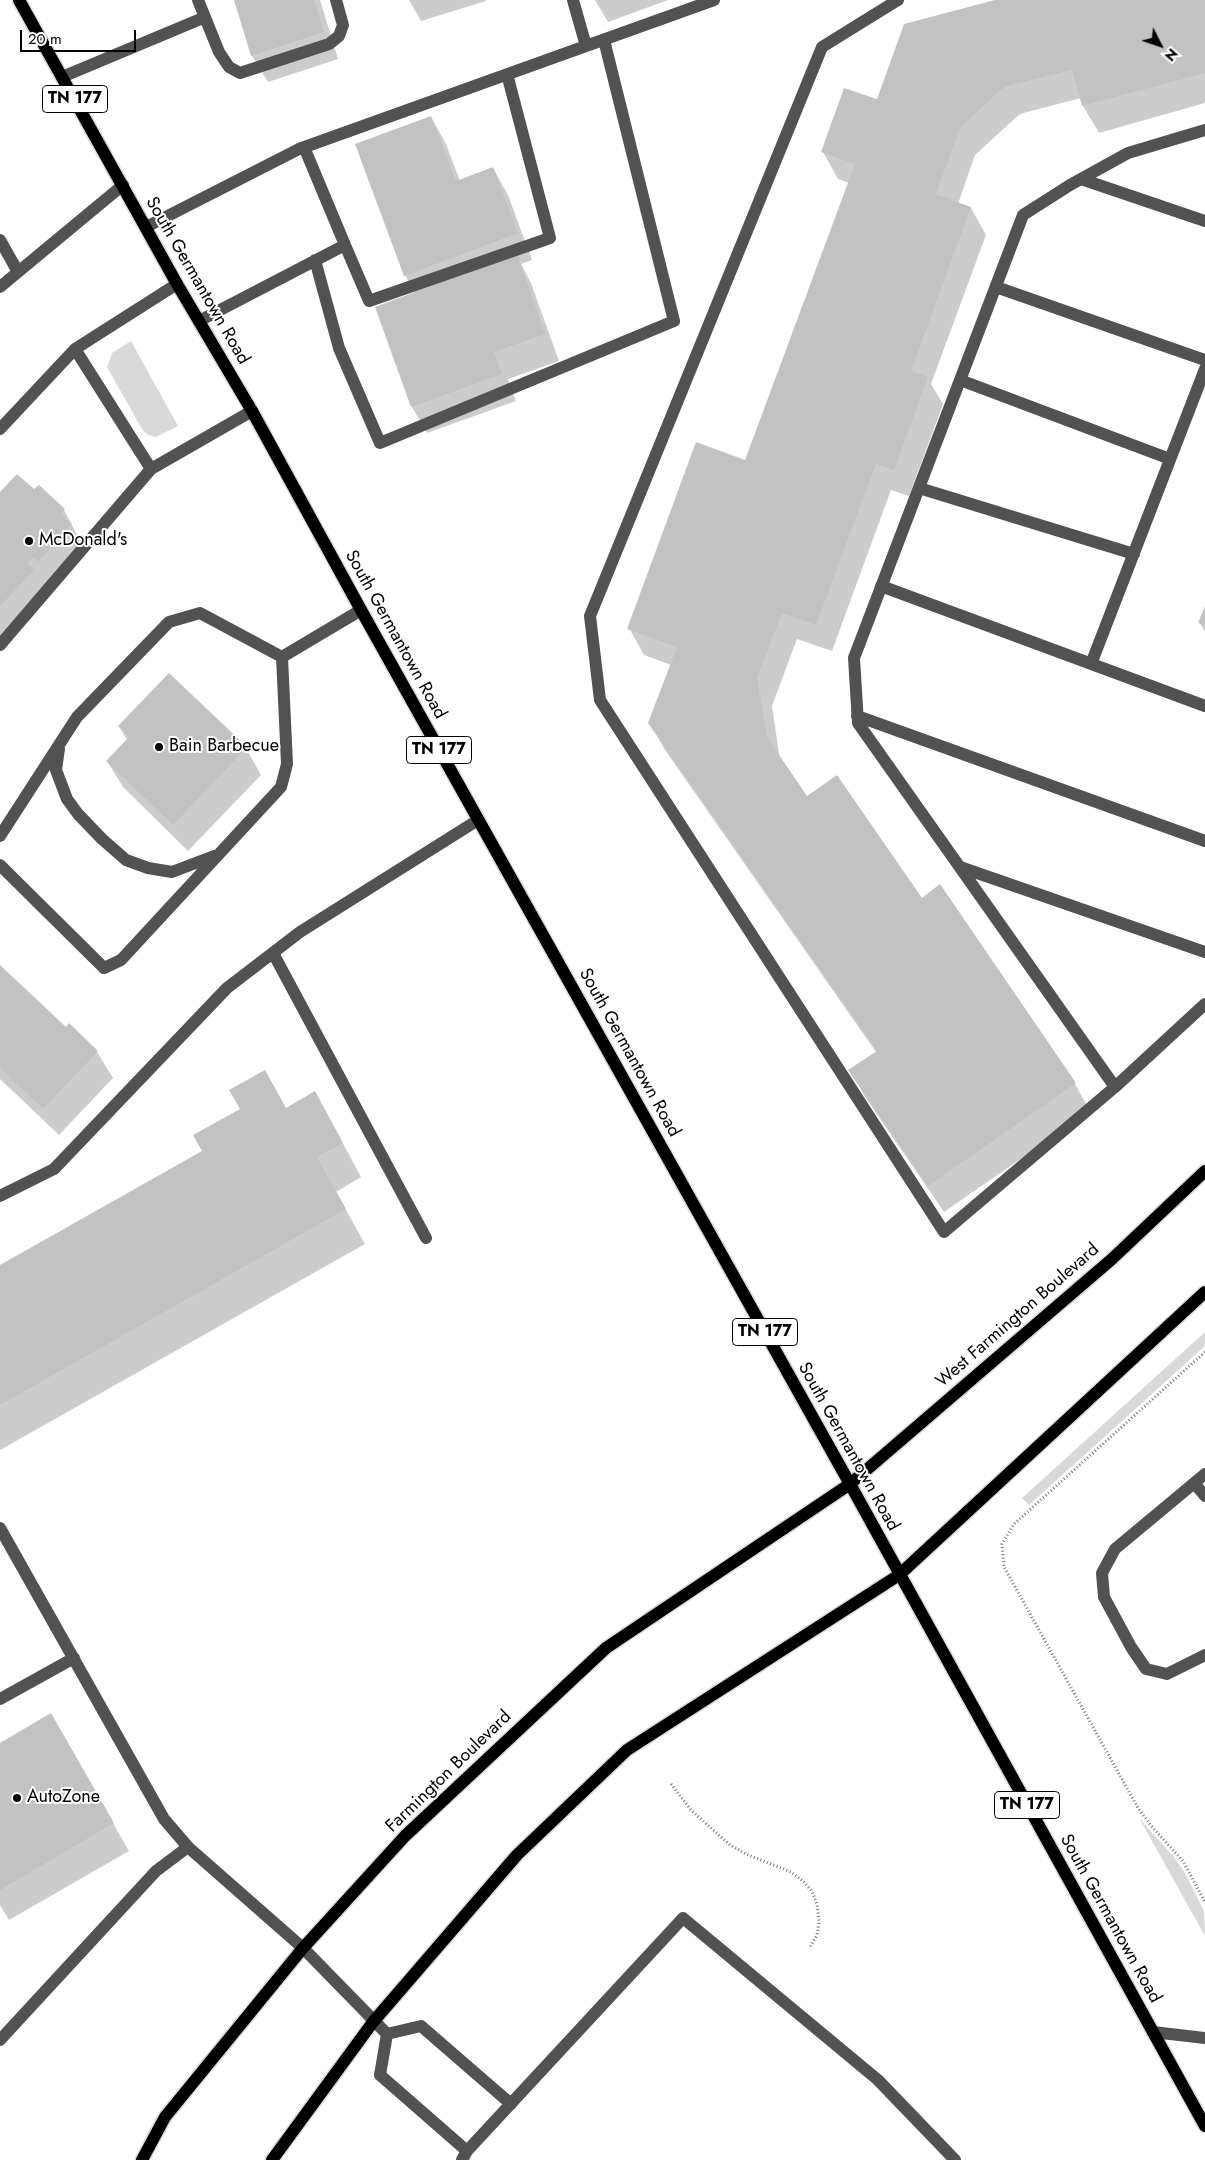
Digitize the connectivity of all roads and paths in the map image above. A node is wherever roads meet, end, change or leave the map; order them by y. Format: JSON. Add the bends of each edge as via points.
{"nodes":[{"id":1,"x":19,"y":0,"type":"edge"},
{"id":2,"x":198,"y":0,"type":"edge"},
{"id":3,"x":336,"y":0,"type":"edge"},
{"id":4,"x":573,"y":0,"type":"edge"},
{"id":5,"x":714,"y":0,"type":"edge"},
{"id":6,"x":898,"y":0,"type":"edge"},
{"id":7,"x":203,"y":18,"type":"junction"},
{"id":8,"x":604,"y":40,"type":"junction"},
{"id":9,"x":586,"y":46,"type":"junction"},
{"id":10,"x":507,"y":74,"type":"junction"},
{"id":11,"x":62,"y":77,"type":"junction"},
{"id":12,"x":1205,"y":130,"type":"edge"},
{"id":13,"x":304,"y":147,"type":"junction"},
{"id":14,"x":1081,"y":179,"type":"junction"},
{"id":15,"x":122,"y":185,"type":"junction"},
{"id":16,"x":1205,"y":221,"type":"edge"},
{"id":17,"x":146,"y":227,"type":"junction"},
{"id":18,"x":0,"y":240,"type":"edge"},
{"id":19,"x":345,"y":245,"type":"junction"},
{"id":20,"x":315,"y":260,"type":"junction"},
{"id":21,"x":18,"y":272,"type":"junction"},
{"id":22,"x":178,"y":284,"type":"junction"},
{"id":23,"x":996,"y":287,"type":"junction"},
{"id":24,"x":0,"y":288,"type":"edge"},
{"id":25,"x":199,"y":321,"type":"junction"},
{"id":26,"x":75,"y":349,"type":"junction"},
{"id":27,"x":1205,"y":360,"type":"edge"},
{"id":28,"x":1205,"y":369,"type":"edge"},
{"id":29,"x":960,"y":380,"type":"junction"},
{"id":30,"x":252,"y":411,"type":"junction"},
{"id":31,"x":0,"y":429,"type":"edge"},
{"id":32,"x":1170,"y":459,"type":"junction"},
{"id":33,"x":152,"y":469,"type":"junction"},
{"id":34,"x":919,"y":488,"type":"junction"},
{"id":35,"x":1134,"y":554,"type":"junction"},
{"id":36,"x":881,"y":586,"type":"junction"},
{"id":37,"x":361,"y":610,"type":"junction"},
{"id":38,"x":0,"y":645,"type":"edge"},
{"id":39,"x":282,"y":657,"type":"junction"},
{"id":40,"x":1091,"y":664,"type":"junction"},
{"id":41,"x":1205,"y":706,"type":"edge"},
{"id":42,"x":858,"y":716,"type":"junction"},
{"id":43,"x":60,"y":744,"type":"junction"},
{"id":44,"x":478,"y":820,"type":"junction"},
{"id":45,"x":0,"y":836,"type":"edge"},
{"id":46,"x":1205,"y":840,"type":"edge"},
{"id":47,"x":216,"y":855,"type":"junction"},
{"id":48,"x":0,"y":865,"type":"edge"},
{"id":49,"x":960,"y":867,"type":"junction"},
{"id":50,"x":1205,"y":952,"type":"edge"},
{"id":51,"x":273,"y":953,"type":"junction"},
{"id":52,"x":1205,"y":1004,"type":"edge"},
{"id":53,"x":1115,"y":1087,"type":"junction"},
{"id":54,"x":1205,"y":1171,"type":"edge"},
{"id":55,"x":0,"y":1196,"type":"edge"},
{"id":56,"x":426,"y":1238,"type":"dead end"},
{"id":57,"x":1205,"y":1292,"type":"edge"},
{"id":58,"x":1205,"y":1474,"type":"edge"},
{"id":59,"x":850,"y":1484,"type":"junction"},
{"id":60,"x":1195,"y":1484,"type":"junction"},
{"id":61,"x":1205,"y":1496,"type":"edge"},
{"id":62,"x":0,"y":1528,"type":"edge"},
{"id":63,"x":899,"y":1575,"type":"junction"},
{"id":64,"x":1205,"y":1655,"type":"edge"},
{"id":65,"x":74,"y":1658,"type":"junction"},
{"id":66,"x":0,"y":1699,"type":"edge"},
{"id":67,"x":671,"y":1784,"type":"dead end"},
{"id":68,"x":188,"y":1847,"type":"junction"},
{"id":69,"x":810,"y":1946,"type":"dead end"},
{"id":70,"x":303,"y":1948,"type":"junction"},
{"id":71,"x":373,"y":2022,"type":"junction"},
{"id":72,"x":1153,"y":2032,"type":"junction"},
{"id":73,"x":387,"y":2034,"type":"junction"},
{"id":74,"x":1205,"y":2038,"type":"edge"},
{"id":75,"x":0,"y":2040,"type":"edge"},
{"id":76,"x":511,"y":2104,"type":"junction"},
{"id":77,"x":1205,"y":2126,"type":"edge"},
{"id":78,"x":465,"y":2156,"type":"edge"},
{"id":79,"x":142,"y":2160,"type":"edge"},
{"id":80,"x":272,"y":2160,"type":"edge"},
{"id":81,"x":955,"y":2160,"type":"edge"}],
"edges":[{"from":1,"to":11,"type":"main road","name":"South Germantown Road","number":"TN 177"},
{"from":2,"to":7,"type":"lane"},
{"from":3,"to":7,"type":"lane","via":[[343,25],[339,36],[329,44],[240,73],[229,66],[219,52]]},
{"from":4,"to":9,"type":"lane"},
{"from":5,"to":8,"type":"lane"},
{"from":6,"to":53,"type":"lane","via":[[822,47],[590,616],[600,700],[944,1232]]},
{"from":7,"to":11,"type":"lane"},
{"from":8,"to":9,"type":"lane"},
{"from":8,"to":20,"type":"lane","via":[[674,321],[380,442],[339,348]]},
{"from":9,"to":10,"type":"lane"},
{"from":10,"to":13,"type":"lane"},
{"from":10,"to":19,"type":"lane","via":[[550,238],[369,301]]},
{"from":11,"to":15,"type":"main road","name":"South Germantown Road","number":"TN 177"},
{"from":12,"to":14,"type":"lane","via":[[1128,153]]},
{"from":13,"to":17,"type":"lane"},
{"from":13,"to":19,"type":"lane"},
{"from":14,"to":16,"type":"lane"},
{"from":14,"to":23,"type":"lane","via":[[1023,215]]},
{"from":15,"to":17,"type":"main road","name":"South Germantown Road","number":"TN 177"},
{"from":15,"to":21,"type":"lane"},
{"from":17,"to":22,"type":"main road","name":"South Germantown Road","number":"TN 177"},
{"from":18,"to":21,"type":"lane"},
{"from":19,"to":20,"type":"lane"},
{"from":20,"to":25,"type":"lane"},
{"from":21,"to":24,"type":"lane"},
{"from":22,"to":25,"type":"main road","name":"South Germantown Road","number":"TN 177"},
{"from":22,"to":26,"type":"lane"},
{"from":23,"to":27,"type":"lane"},
{"from":23,"to":29,"type":"lane"},
{"from":25,"to":30,"type":"main road","name":"South Germantown Road","number":"TN 177"},
{"from":26,"to":31,"type":"lane"},
{"from":26,"to":33,"type":"lane"},
{"from":28,"to":32,"type":"lane"},
{"from":29,"to":32,"type":"lane"},
{"from":29,"to":34,"type":"lane"},
{"from":30,"to":33,"type":"lane"},
{"from":30,"to":37,"type":"main road","name":"South Germantown Road","number":"TN 177"},
{"from":32,"to":35,"type":"lane"},
{"from":33,"to":38,"type":"lane"},
{"from":34,"to":35,"type":"lane"},
{"from":34,"to":36,"type":"lane"},
{"from":35,"to":40,"type":"lane"},
{"from":36,"to":40,"type":"lane"},
{"from":36,"to":42,"type":"lane","via":[[854,658]]},
{"from":37,"to":39,"type":"lane"},
{"from":37,"to":44,"type":"main road","name":"South Germantown Road","number":"TN 177"},
{"from":39,"to":43,"type":"lane","via":[[200,613],[169,622],[77,717]]},
{"from":39,"to":47,"type":"lane","via":[[287,764],[281,787]]},
{"from":40,"to":41,"type":"lane"},
{"from":42,"to":46,"type":"lane"},
{"from":42,"to":49,"type":"lane","via":[[858,723]]},
{"from":43,"to":45,"type":"lane"},
{"from":43,"to":47,"type":"lane","via":[[56,770],[66,799],[126,860],[172,872]]},
{"from":44,"to":51,"type":"lane","via":[[300,932]]},
{"from":44,"to":59,"type":"main road","name":"South Germantown Road","number":"TN 177"},
{"from":47,"to":48,"type":"lane","via":[[121,960],[104,968]]},
{"from":49,"to":50,"type":"lane"},
{"from":49,"to":53,"type":"lane"},
{"from":51,"to":55,"type":"lane","via":[[227,988],[54,1169]]},
{"from":51,"to":56,"type":"lane"},
{"from":52,"to":53,"type":"lane"},
{"from":54,"to":59,"type":"main road","name":"West Farmington Boulevard","via":[[1112,1259]]},
{"from":57,"to":63,"type":"main road"},
{"from":58,"to":60,"type":"lane"},
{"from":59,"to":63,"type":"main road","name":"South Germantown Road","number":"TN 177"},
{"from":59,"to":70,"type":"main road","name":"Farmington Boulevard","via":[[606,1648],[405,1836]]},
{"from":60,"to":61,"type":"lane"},
{"from":60,"to":64,"type":"lane","via":[[1115,1549],[1102,1573],[1104,1597],[1146,1669],[1167,1674]]},
{"from":62,"to":65,"type":"lane"},
{"from":63,"to":71,"type":"main road","via":[[627,1750],[517,1855]]},
{"from":63,"to":72,"type":"main road","name":"South Germantown Road","number":"TN 177"},
{"from":65,"to":66,"type":"lane"},
{"from":65,"to":68,"type":"lane","via":[[164,1819]]},
{"from":67,"to":69,"type":"path","via":[[690,1810],[730,1845],[791,1872],[812,1890],[818,1922],[817,1935]]},
{"from":68,"to":70,"type":"lane"},
{"from":68,"to":75,"type":"lane","via":[[156,1871]]},
{"from":70,"to":71,"type":"lane"},
{"from":70,"to":79,"type":"main road","name":"Farmington Boulevard","via":[[165,2117]]},
{"from":71,"to":73,"type":"lane"},
{"from":71,"to":80,"type":"main road"},
{"from":72,"to":74,"type":"lane"},
{"from":72,"to":77,"type":"main road","name":"South Germantown Road","number":"TN 177"},
{"from":73,"to":76,"type":"lane","via":[[421,2026]]},
{"from":73,"to":78,"type":"lane","via":[[380,2074]]},
{"from":76,"to":78,"type":"lane"},
{"from":76,"to":81,"type":"lane","via":[[682,1918],[878,2080]]}]}
